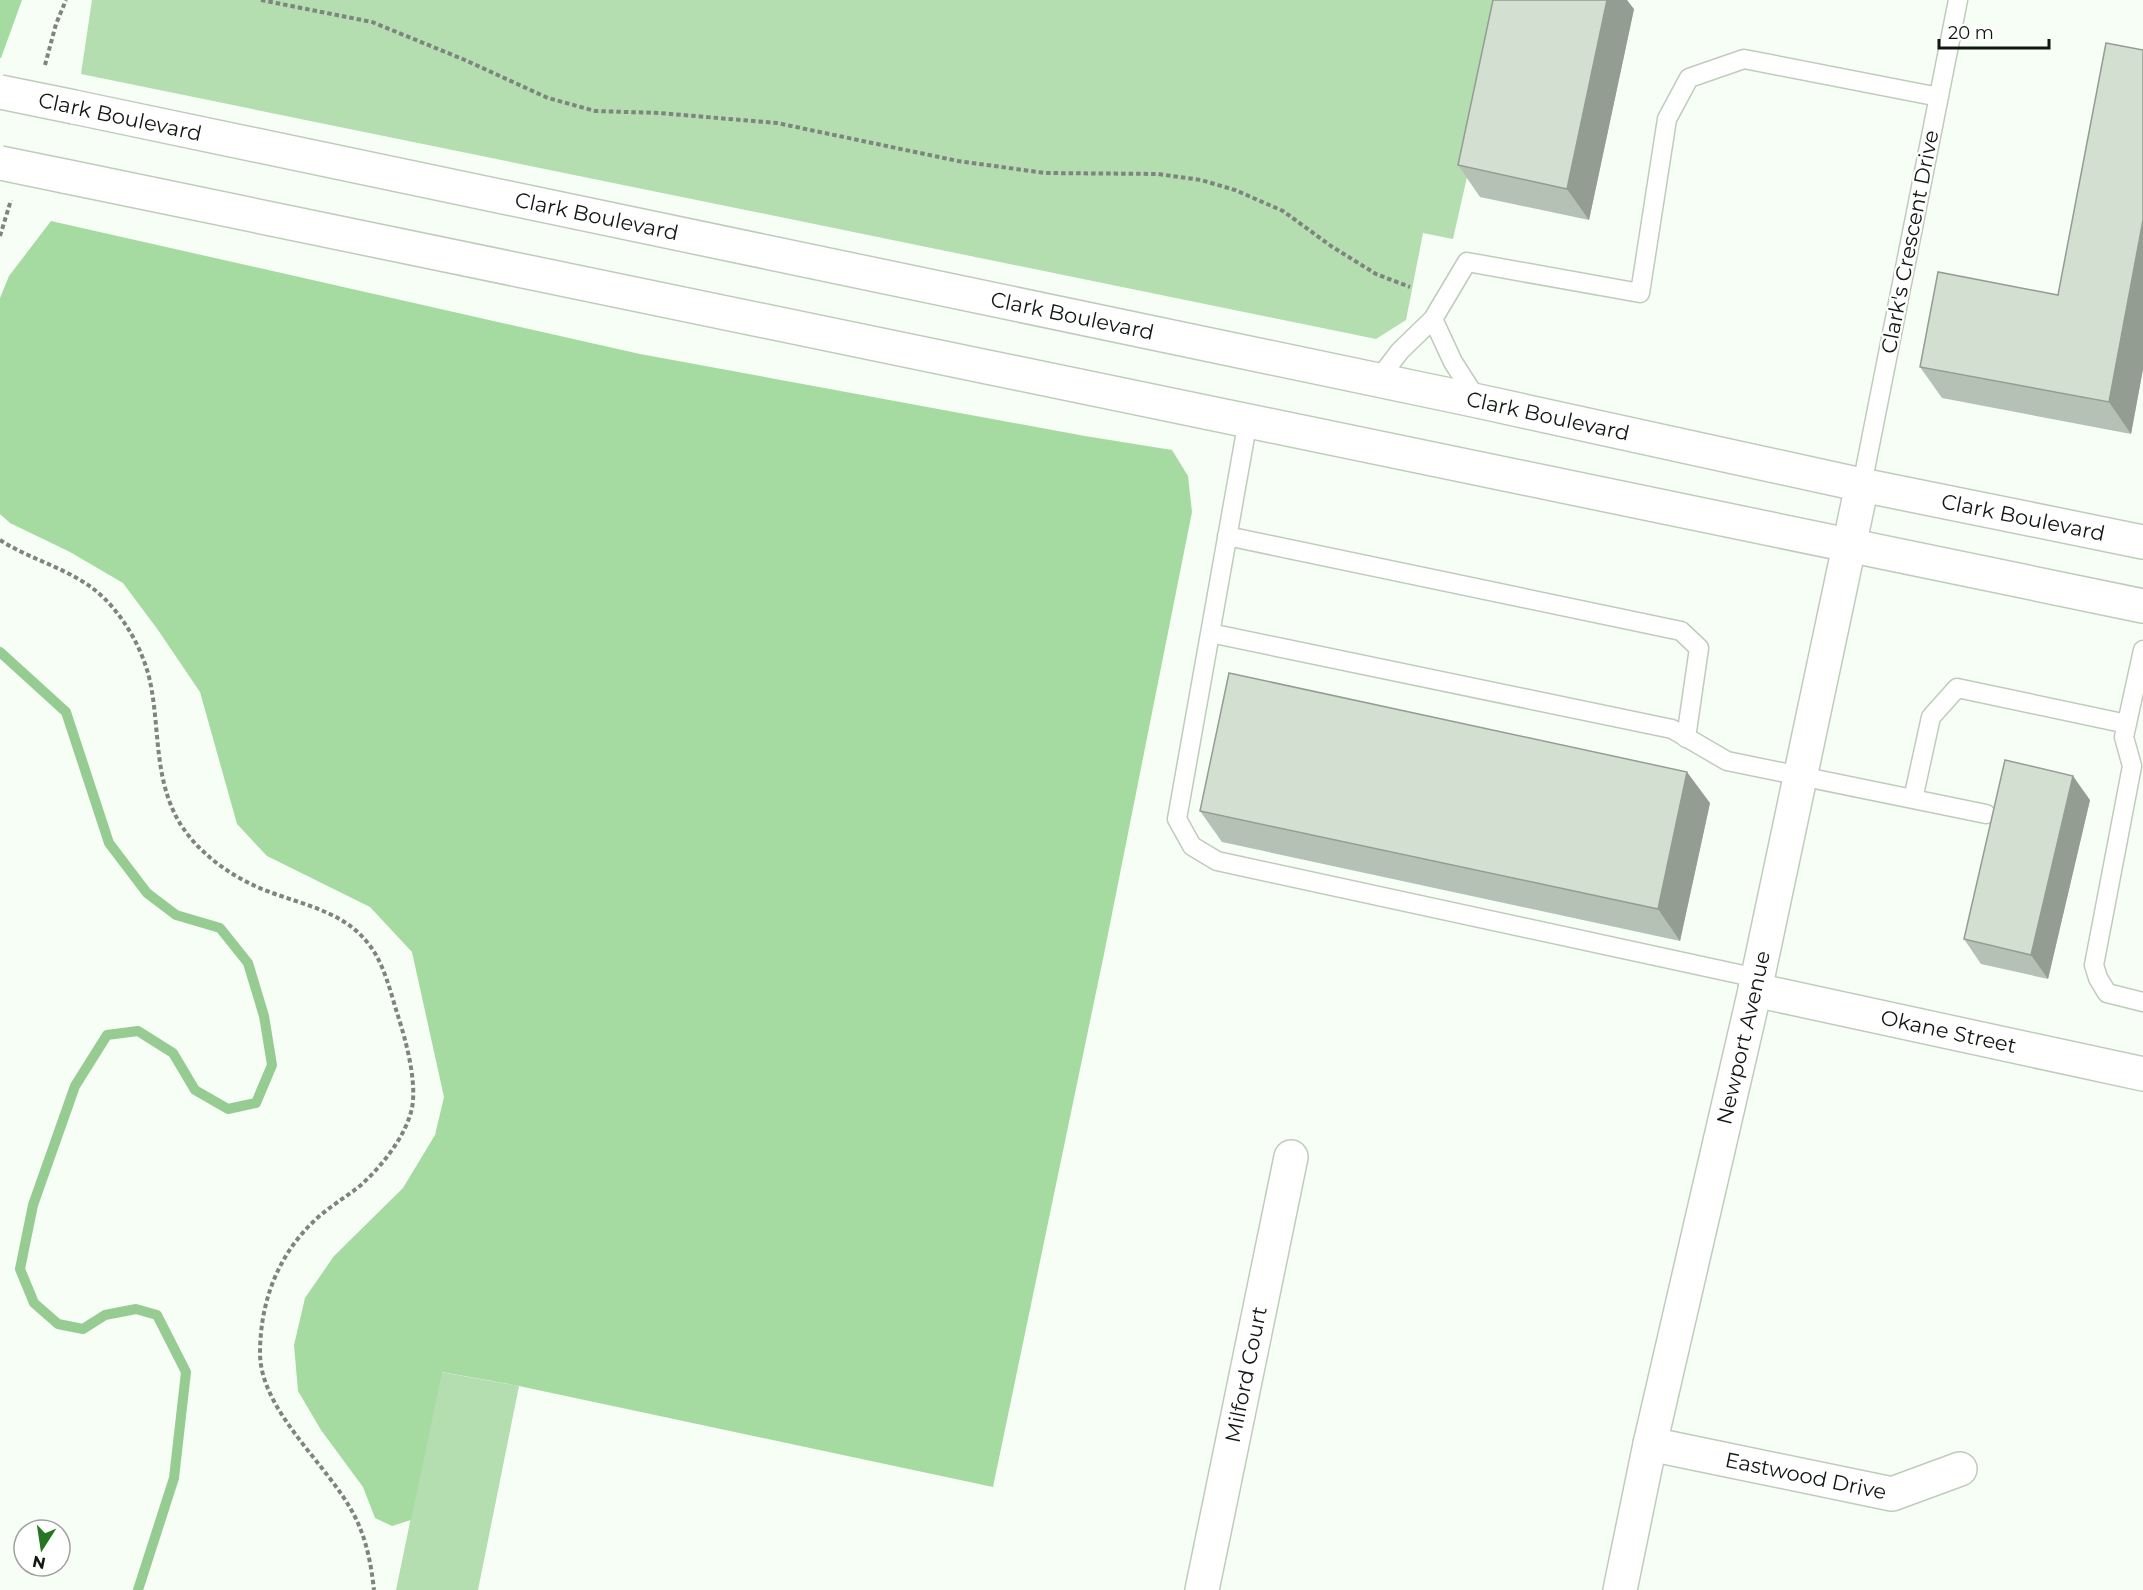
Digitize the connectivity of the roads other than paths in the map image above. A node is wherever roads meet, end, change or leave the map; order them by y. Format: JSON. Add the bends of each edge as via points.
{"nodes":[{"id":1,"x":1958,"y":0,"type":"edge"},
{"id":2,"x":0,"y":92,"type":"edge"},
{"id":3,"x":1939,"y":97,"type":"junction"},
{"id":4,"x":0,"y":163,"type":"edge"},
{"id":5,"x":1433,"y":319,"type":"junction"},
{"id":6,"x":1377,"y":381,"type":"junction"},
{"id":7,"x":1478,"y":401,"type":"junction"},
{"id":8,"x":1248,"y":420,"type":"junction"},
{"id":9,"x":1863,"y":485,"type":"junction"},
{"id":10,"x":1227,"y":536,"type":"junction"},
{"id":11,"x":2143,"y":542,"type":"edge"},
{"id":12,"x":1850,"y":545,"type":"junction"},
{"id":13,"x":2143,"y":606,"type":"edge"},
{"id":14,"x":1210,"y":633,"type":"junction"},
{"id":15,"x":2143,"y":650,"type":"edge"},
{"id":16,"x":2133,"y":719,"type":"edge"},
{"id":17,"x":1686,"y":738,"type":"junction"},
{"id":18,"x":1800,"y":777,"type":"junction"},
{"id":19,"x":1913,"y":799,"type":"junction"},
{"id":20,"x":1986,"y":814,"type":"dead end"},
{"id":21,"x":1756,"y":984,"type":"junction"},
{"id":22,"x":2143,"y":1002,"type":"edge"},
{"id":23,"x":2143,"y":1074,"type":"edge"},
{"id":24,"x":1290,"y":1157,"type":"dead end"},
{"id":25,"x":1650,"y":1444,"type":"junction"},
{"id":26,"x":1960,"y":1469,"type":"dead end"},
{"id":27,"x":1202,"y":1590,"type":"edge"},
{"id":28,"x":1620,"y":1590,"type":"edge"}],
"edges":[{"from":1,"to":3,"type":"lane","name":"Clark's Crescent Drive"},
{"from":2,"to":6,"type":"main road","name":"Clark Boulevard","bridge":true},
{"from":3,"to":5,"type":"lane","via":[[1744,59],[1689,78],[1667,119],[1640,293],[1467,261]]},
{"from":3,"to":9,"type":"lane","name":"Clark's Crescent Drive"},
{"from":4,"to":8,"type":"main road","bridge":true},
{"from":5,"to":6,"type":"lane","via":[[1400,351]]},
{"from":5,"to":7,"type":"lane"},
{"from":6,"to":7,"type":"main road","name":"Clark Boulevard"},
{"from":7,"to":9,"type":"main road","name":"Clark Boulevard"},
{"from":8,"to":10,"type":"lane"},
{"from":8,"to":12,"type":"main road"},
{"from":9,"to":11,"type":"main road","name":"Clark Boulevard"},
{"from":9,"to":12,"type":"main road","name":"Newport Avenue"},
{"from":10,"to":14,"type":"lane"},
{"from":10,"to":17,"type":"lane","via":[[1681,631],[1699,648]]},
{"from":12,"to":13,"type":"main road"},
{"from":12,"to":18,"type":"main road","name":"Newport Avenue"},
{"from":14,"to":17,"type":"lane","via":[[1672,729]]},
{"from":14,"to":21,"type":"lane","via":[[1177,819],[1192,846],[1216,861]]},
{"from":15,"to":16,"type":"lane"},
{"from":16,"to":19,"type":"lane","via":[[1957,688],[1931,717]]},
{"from":16,"to":22,"type":"lane","via":[[2124,737],[2132,766],[2094,965],[2107,993]]},
{"from":17,"to":18,"type":"lane","via":[[1727,761]]},
{"from":18,"to":19,"type":"lane"},
{"from":18,"to":21,"type":"main road","name":"Newport Avenue"},
{"from":19,"to":20,"type":"lane"},
{"from":21,"to":23,"type":"main road","name":"Okane Street"},
{"from":21,"to":25,"type":"main road","name":"Newport Avenue"},
{"from":24,"to":27,"type":"main road","name":"Milford Court"},
{"from":25,"to":26,"type":"main road","name":"Eastwood Drive","via":[[1892,1494]]},
{"from":25,"to":28,"type":"main road","name":"Newport Avenue"}]}
